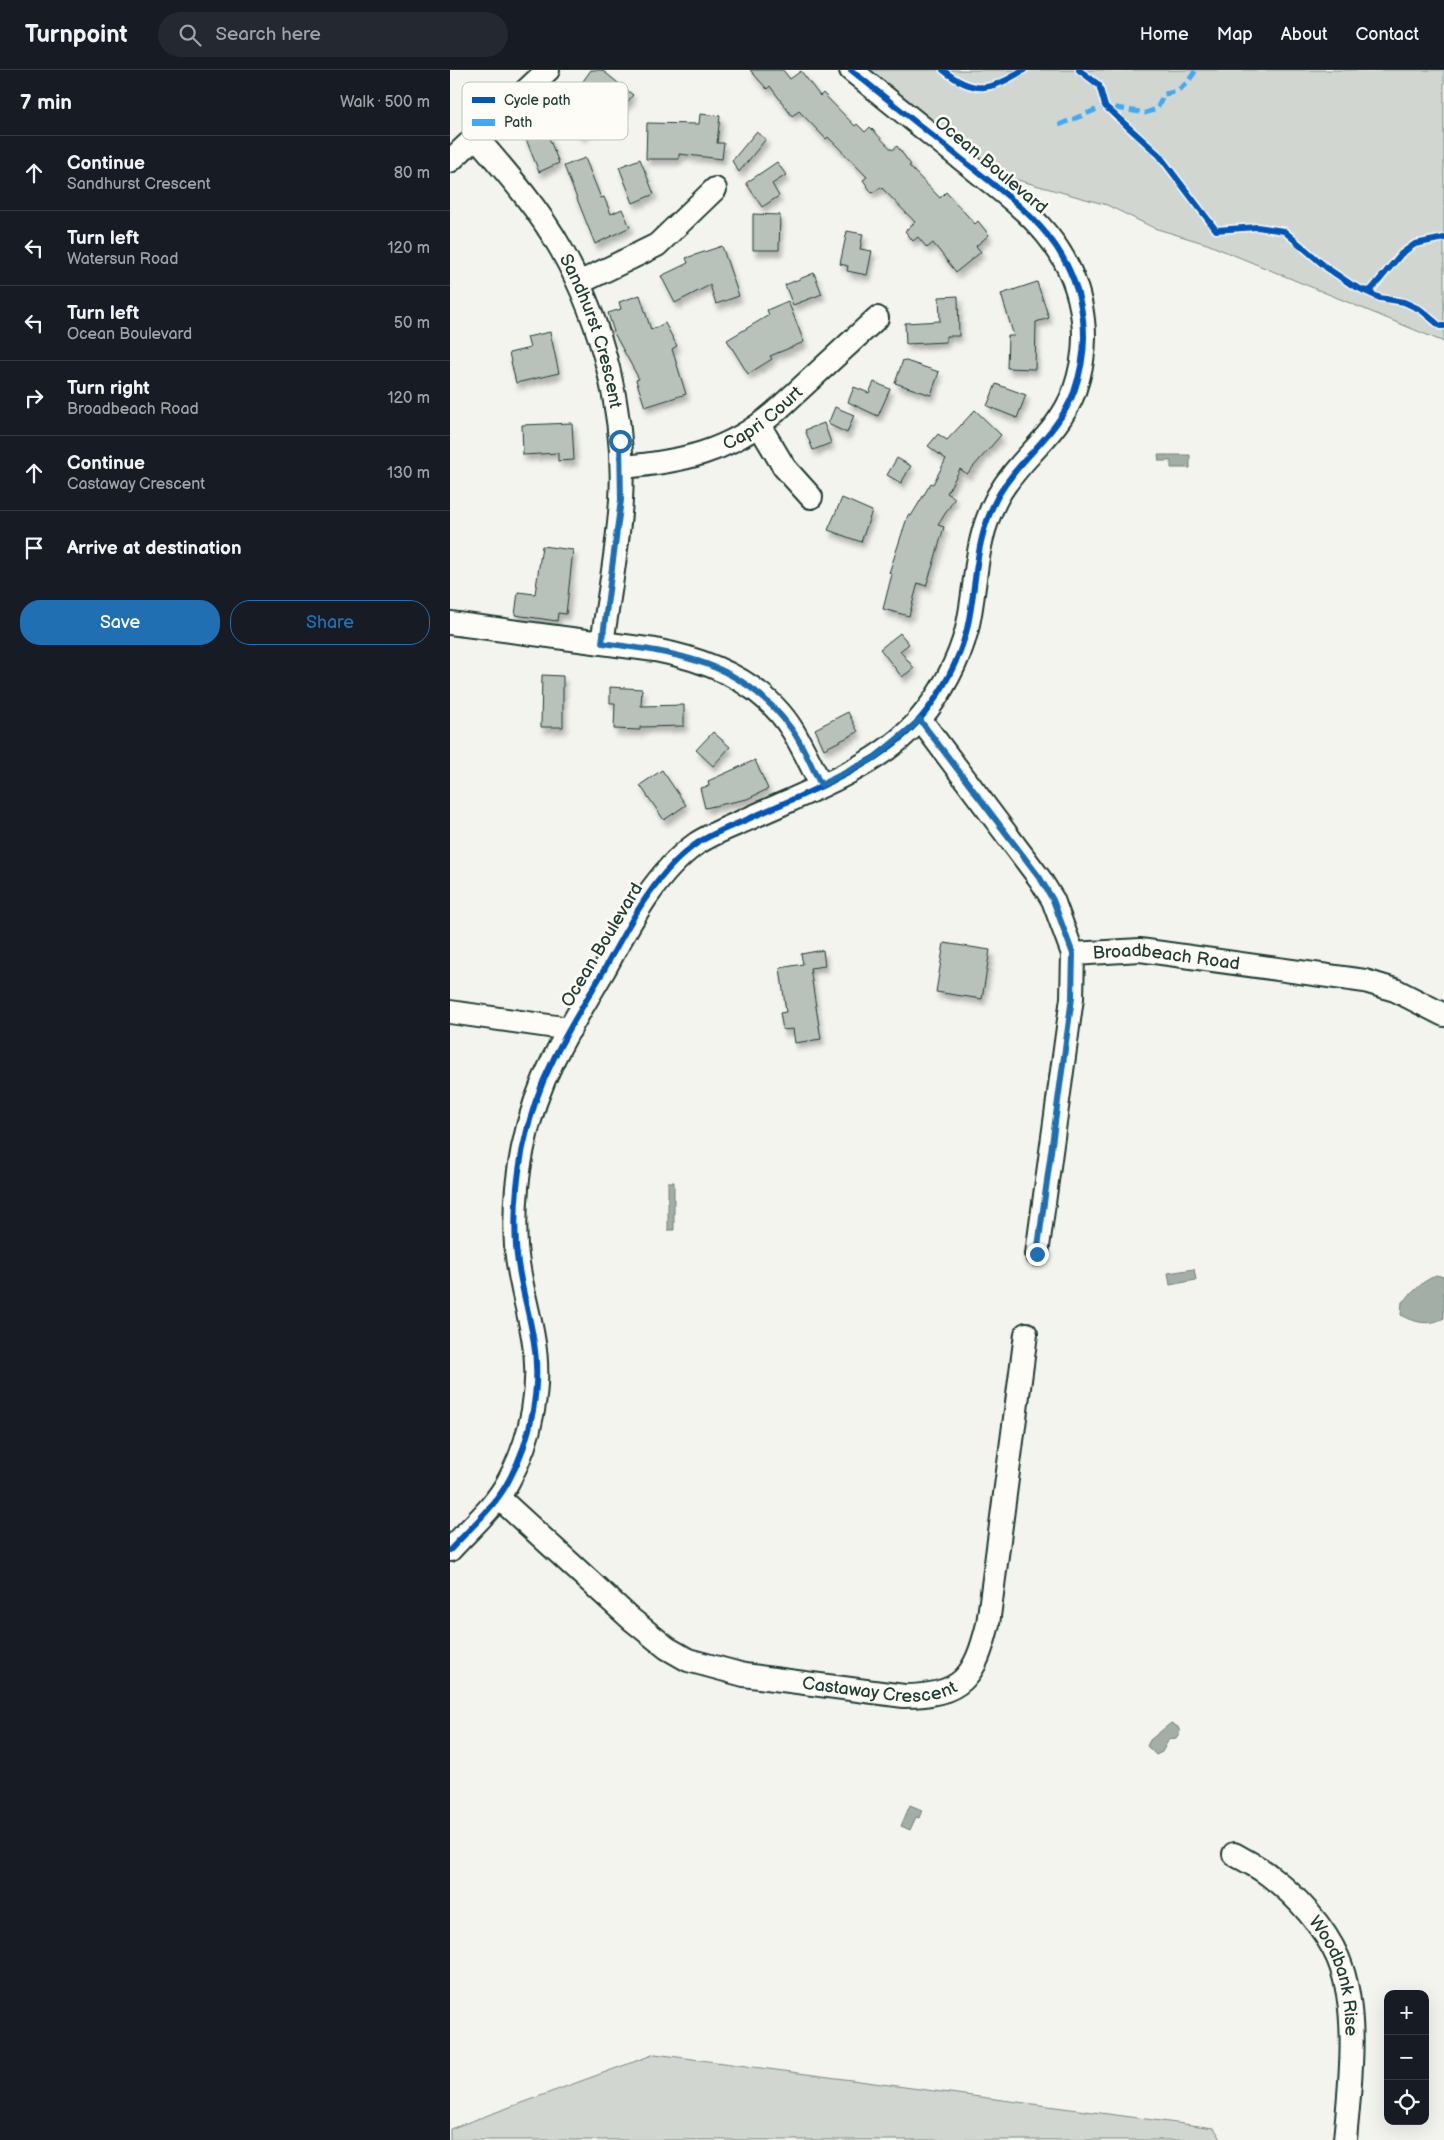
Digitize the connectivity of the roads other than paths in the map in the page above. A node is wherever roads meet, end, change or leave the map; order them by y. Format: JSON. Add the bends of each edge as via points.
{"nodes":[{"id":1,"x":548,"y":70,"type":"edge"},
{"id":2,"x":851,"y":70,"type":"edge"},
{"id":3,"x":535,"y":82,"type":"edge"},
{"id":4,"x":473,"y":140,"type":"edge"},
{"id":5,"x":479,"y":140,"type":"edge"},
{"id":6,"x":450,"y":162,"type":"edge"},
{"id":7,"x":715,"y":189,"type":"dead end"},
{"id":8,"x":579,"y":283,"type":"junction"},
{"id":9,"x":878,"y":318,"type":"dead end"},
{"id":10,"x":759,"y":425,"type":"junction"},
{"id":11,"x":622,"y":467,"type":"junction"},
{"id":12,"x":812,"y":497,"type":"dead end"},
{"id":13,"x":450,"y":623,"type":"edge"},
{"id":14,"x":602,"y":643,"type":"junction"},
{"id":15,"x":920,"y":720,"type":"junction"},
{"id":16,"x":821,"y":785,"type":"junction"},
{"id":17,"x":1073,"y":954,"type":"junction"},
{"id":18,"x":450,"y":1012,"type":"edge"},
{"id":19,"x":1444,"y":1015,"type":"edge"},
{"id":20,"x":570,"y":1029,"type":"junction"},
{"id":21,"x":1037,"y":1254,"type":"dead end"},
{"id":22,"x":1026,"y":1334,"type":"dead end"},
{"id":23,"x":499,"y":1498,"type":"junction"},
{"id":24,"x":450,"y":1550,"type":"edge"},
{"id":25,"x":1234,"y":1854,"type":"dead end"},
{"id":26,"x":1345,"y":2140,"type":"edge"}],
"edges":[{"from":1,"to":3,"type":"street"},
{"from":2,"to":15,"type":"street","name":"Ocean Boulevard","via":[[1039,223],[1053,239],[1070,270],[1084,326],[1080,372],[1073,394],[1055,428],[1014,472],[992,508],[977,554],[966,633],[945,682]]},
{"from":4,"to":6,"type":"street"},
{"from":5,"to":8,"type":"street","name":"Sandhurst Crescent","via":[[540,216]]},
{"from":7,"to":8,"type":"street","via":[[657,245]]},
{"from":8,"to":11,"type":"street","name":"Sandhurst Crescent","via":[[600,340],[616,406]]},
{"from":9,"to":10,"type":"street","name":"Capri Court"},
{"from":10,"to":11,"type":"street","name":"Capri Court","via":[[696,456],[664,464]]},
{"from":10,"to":12,"type":"street","via":[[784,467]]},
{"from":11,"to":14,"type":"street","name":"Sandhurst Crescent","via":[[618,529]]},
{"from":13,"to":14,"type":"street"},
{"from":14,"to":16,"type":"street","via":[[683,655],[724,670],[746,684],[764,697],[792,729]]},
{"from":15,"to":16,"type":"street","name":"Ocean Boulevard","via":[[874,758]]},
{"from":15,"to":17,"type":"street","name":"Broadbeach Road","via":[[1040,878],[1053,900]]},
{"from":16,"to":20,"type":"street","name":"Ocean Boulevard","via":[[714,834],[686,852],[641,905]]},
{"from":17,"to":19,"type":"street","name":"Broadbeach Road","via":[[1140,950],[1365,981],[1395,990]]},
{"from":17,"to":21,"type":"street","via":[[1072,998]]},
{"from":18,"to":20,"type":"street"},
{"from":20,"to":23,"type":"street","name":"Ocean Boulevard","via":[[541,1086],[530,1116],[518,1187],[516,1249],[534,1342],[536,1370],[529,1428],[510,1479]]},
{"from":22,"to":23,"type":"street","name":"Castaway Crescent","via":[[988,1624],[980,1656],[968,1676],[950,1690],[928,1696],[904,1696],[744,1675],[688,1660],[667,1648],[631,1619]]},
{"from":23,"to":24,"type":"street","name":"Ocean Boulevard"},
{"from":25,"to":26,"type":"street","name":"Woodbank Rise","via":[[1269,1875],[1299,1901],[1337,1957],[1351,2022]]}]}
